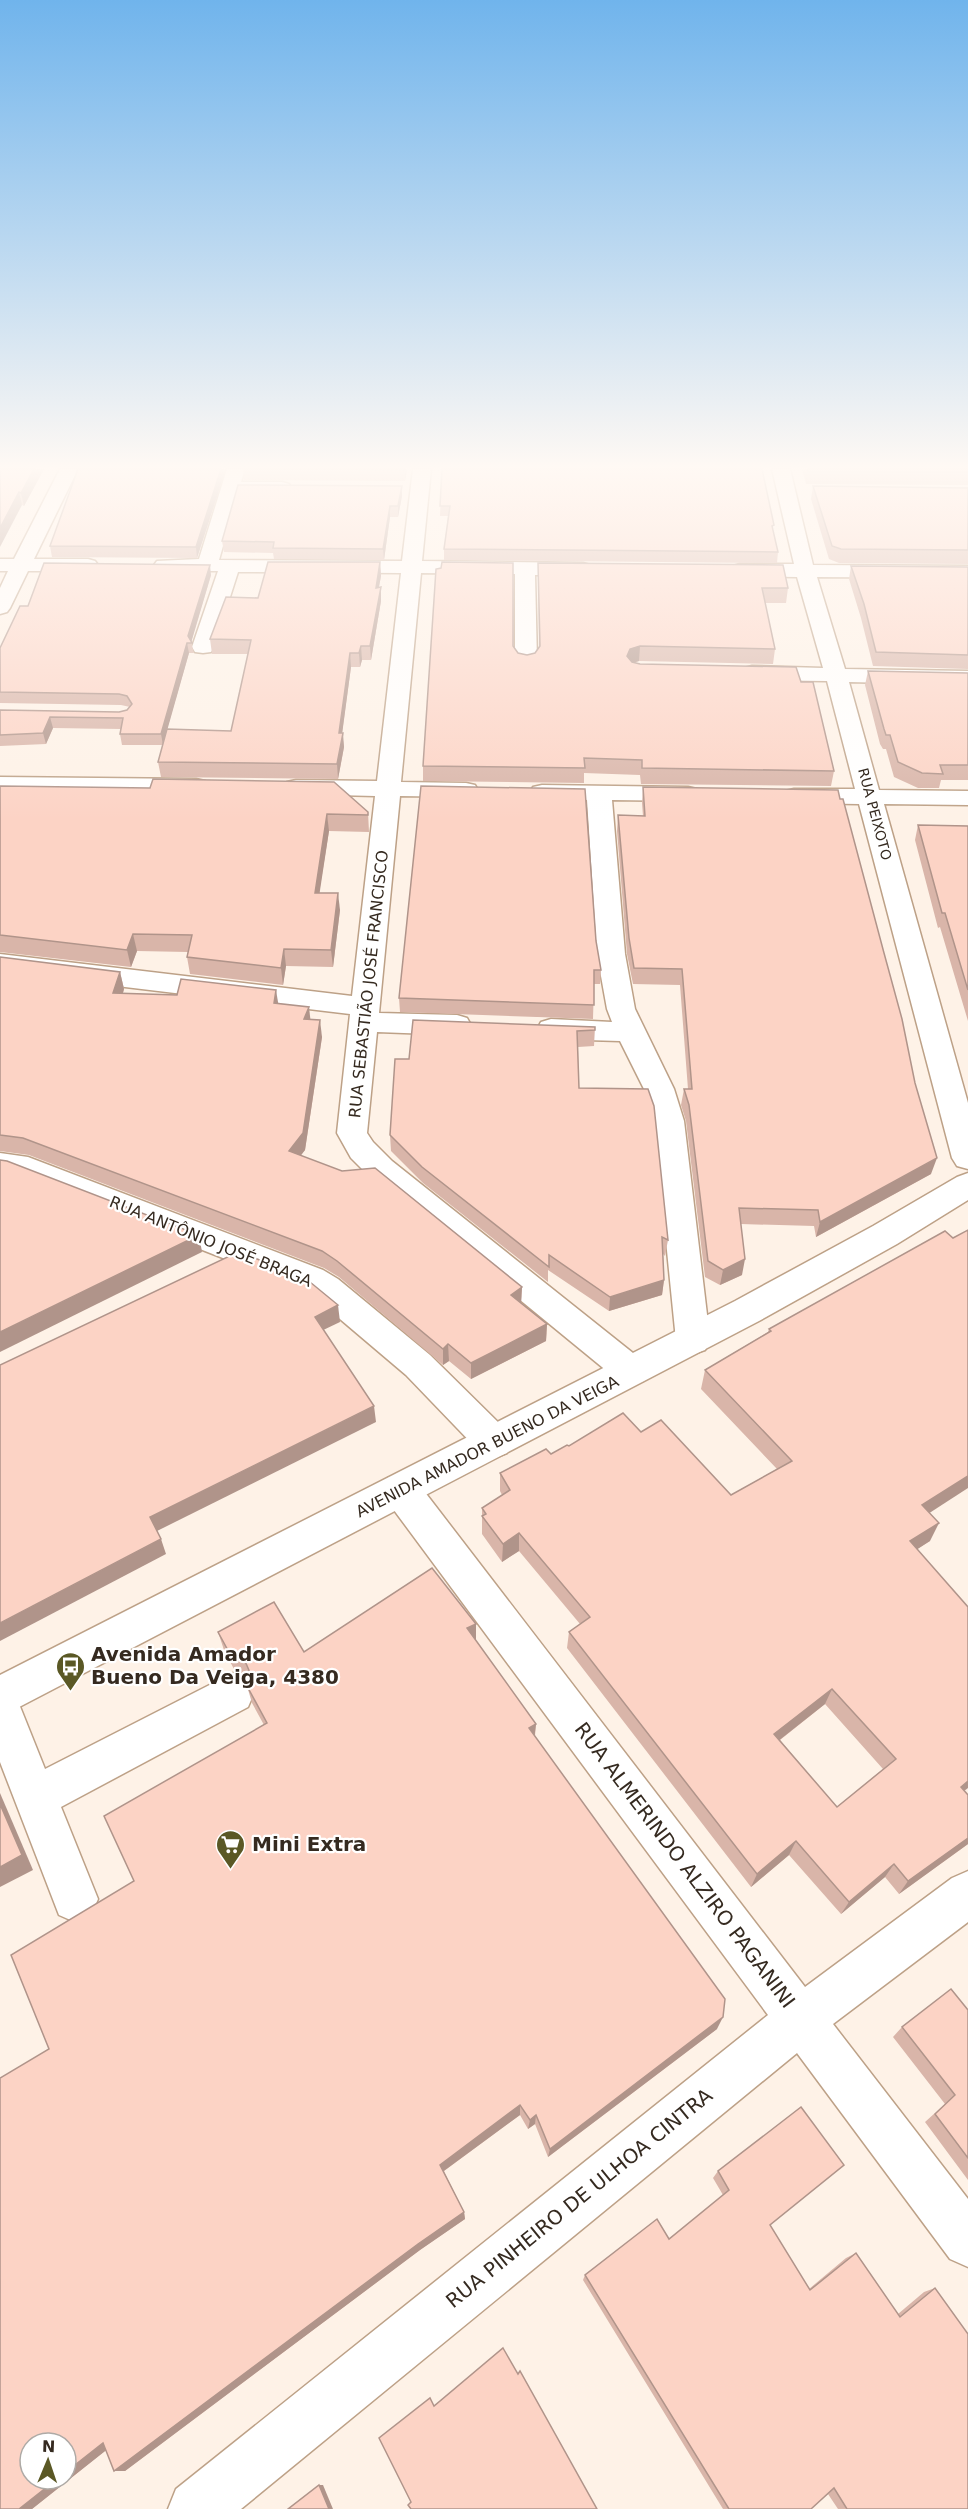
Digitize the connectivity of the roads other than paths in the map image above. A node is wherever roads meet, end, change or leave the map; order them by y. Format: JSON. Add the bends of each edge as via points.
{"nodes":[{"id":1,"x":11,"y":586,"type":"edge"},
{"id":2,"x":223,"y":586,"type":"edge"},
{"id":3,"x":408,"y":586,"type":"edge"},
{"id":4,"x":525,"y":586,"type":"edge"},
{"id":5,"x":810,"y":586,"type":"edge"},
{"id":6,"x":0,"y":608,"type":"edge"},
{"id":7,"x":203,"y":647,"type":"dead end"},
{"id":8,"x":526,"y":660,"type":"edge"},
{"id":9,"x":735,"y":673,"type":"edge"},
{"id":10,"x":836,"y":675,"type":"junction"},
{"id":11,"x":968,"y":678,"type":"edge"},
{"id":12,"x":0,"y":784,"type":"edge"},
{"id":13,"x":223,"y":786,"type":"edge"},
{"id":14,"x":270,"y":787,"type":"edge"},
{"id":15,"x":388,"y":788,"type":"junction"},
{"id":16,"x":599,"y":793,"type":"junction"},
{"id":17,"x":705,"y":794,"type":"edge"},
{"id":18,"x":776,"y":796,"type":"edge"},
{"id":19,"x":870,"y":797,"type":"junction"},
{"id":20,"x":968,"y":798,"type":"edge"},
{"id":21,"x":0,"y":963,"type":"edge"},
{"id":22,"x":364,"y":1014,"type":"junction"},
{"id":23,"x":479,"y":1026,"type":"edge"},
{"id":24,"x":525,"y":1028,"type":"edge"},
{"id":25,"x":630,"y":1032,"type":"junction"},
{"id":26,"x":968,"y":1158,"type":"edge"},
{"id":27,"x":9,"y":1165,"type":"edge"},
{"id":28,"x":968,"y":1185,"type":"edge"},
{"id":29,"x":241,"y":1251,"type":"junction"},
{"id":30,"x":199,"y":1272,"type":"edge"},
{"id":31,"x":693,"y":1340,"type":"junction"},
{"id":32,"x":631,"y":1371,"type":"junction"},
{"id":33,"x":494,"y":1442,"type":"junction"},
{"id":34,"x":401,"y":1490,"type":"junction"},
{"id":35,"x":233,"y":1694,"type":"dead end"},
{"id":36,"x":0,"y":1697,"type":"edge"},
{"id":37,"x":0,"y":1708,"type":"edge"},
{"id":38,"x":35,"y":1797,"type":"junction"},
{"id":39,"x":968,"y":1894,"type":"edge"},
{"id":40,"x":75,"y":1899,"type":"dead end"},
{"id":41,"x":801,"y":2019,"type":"junction"},
{"id":42,"x":968,"y":2241,"type":"edge"},
{"id":43,"x":196,"y":2509,"type":"edge"}],
"edges":[{"from":1,"to":6,"type":"street"},
{"from":2,"to":7,"type":"street"},
{"from":3,"to":15,"type":"street","name":"RUA SEBASTIÃO JOSÉ FRANCISCO"},
{"from":4,"to":8,"type":"street"},
{"from":5,"to":10,"type":"street","name":"RUA PEIXOTO"},
{"from":9,"to":10,"type":"street"},
{"from":10,"to":11,"type":"street"},
{"from":10,"to":19,"type":"street","name":"RUA PEIXOTO"},
{"from":12,"to":13,"type":"street"},
{"from":14,"to":15,"type":"street"},
{"from":15,"to":16,"type":"street"},
{"from":15,"to":22,"type":"street","name":"RUA SEBASTIÃO JOSÉ FRANCISCO"},
{"from":16,"to":17,"type":"street"},
{"from":16,"to":25,"type":"street","via":[[611,954],[621,1009]]},
{"from":18,"to":19,"type":"street"},
{"from":19,"to":20,"type":"street"},
{"from":19,"to":26,"type":"street","name":"RUA PEIXOTO"},
{"from":21,"to":22,"type":"street"},
{"from":22,"to":23,"type":"street"},
{"from":22,"to":32,"type":"street","name":"RUA SEBASTIÃO JOSÉ FRANCISCO","via":[[352,1133],[362,1150]]},
{"from":24,"to":25,"type":"street"},
{"from":25,"to":31,"type":"street","via":[[659,1089],[669,1121]]},
{"from":27,"to":29,"type":"street","name":"RUA ANTÔNIO JOSÉ BRAGA"},
{"from":28,"to":31,"type":"street","name":"AVENIDA AMADOR BUENO DA VEIGA"},
{"from":29,"to":30,"type":"street"},
{"from":29,"to":33,"type":"street","name":"RUA ANTÔNIO JOSÉ BRAGA","via":[[326,1288],[418,1365]]},
{"from":31,"to":32,"type":"street","name":"AVENIDA AMADOR BUENO DA VEIGA"},
{"from":32,"to":33,"type":"street","name":"AVENIDA AMADOR BUENO DA VEIGA"},
{"from":33,"to":34,"type":"street","name":"AVENIDA AMADOR BUENO DA VEIGA"},
{"from":34,"to":36,"type":"street","name":"AVENIDA AMADOR BUENO DA VEIGA"},
{"from":34,"to":41,"type":"street","name":"RUA ALMERINDO ALZIRO PAGANINI"},
{"from":35,"to":38,"type":"street"},
{"from":37,"to":38,"type":"street"},
{"from":38,"to":40,"type":"street"},
{"from":39,"to":41,"type":"street","name":"RUA PINHEIRO DE ULHOA CINTRA"},
{"from":41,"to":42,"type":"street","name":"RUA ALMERINDO ALZIRO PAGANINI"},
{"from":41,"to":43,"type":"street","name":"RUA PINHEIRO DE ULHOA CINTRA"}]}
